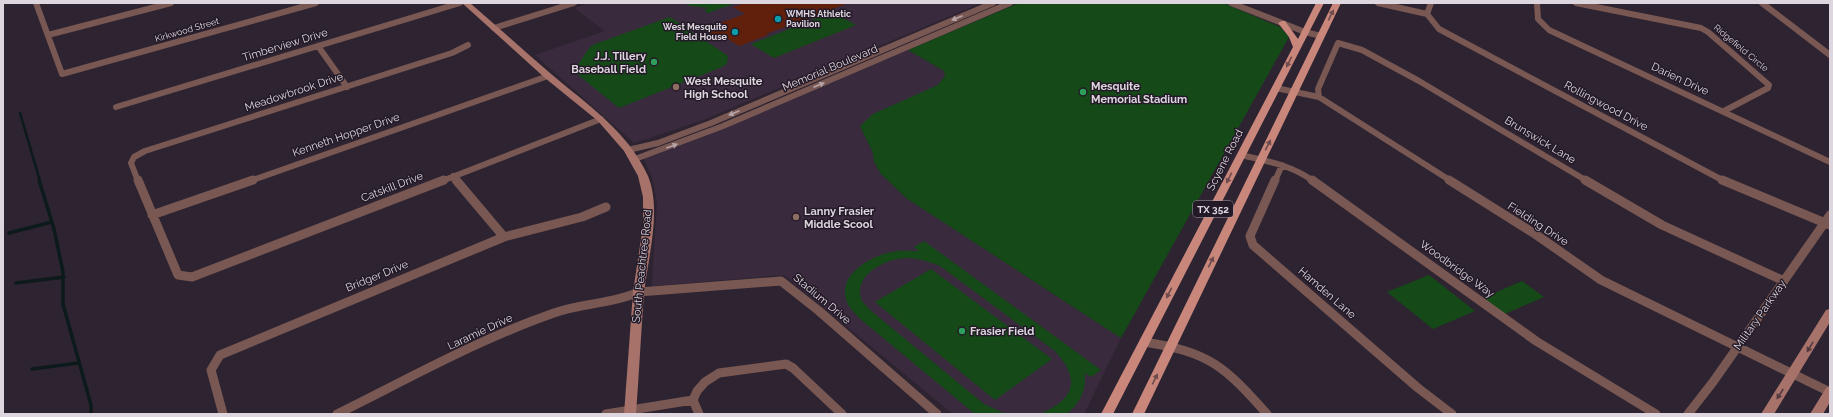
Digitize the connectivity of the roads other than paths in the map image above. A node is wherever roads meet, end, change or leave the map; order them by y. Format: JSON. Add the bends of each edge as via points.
{"nodes":[{"id":1,"x":36,"y":3,"type":"edge"},
{"id":2,"x":171,"y":3,"type":"edge"},
{"id":3,"x":316,"y":3,"type":"edge"},
{"id":4,"x":460,"y":3,"type":"edge"},
{"id":5,"x":466,"y":3,"type":"edge"},
{"id":6,"x":574,"y":3,"type":"edge"},
{"id":7,"x":993,"y":3,"type":"edge"},
{"id":8,"x":1010,"y":3,"type":"edge"},
{"id":9,"x":1231,"y":3,"type":"edge"},
{"id":10,"x":1320,"y":3,"type":"edge"},
{"id":11,"x":1337,"y":3,"type":"edge"},
{"id":12,"x":1378,"y":3,"type":"edge"},
{"id":13,"x":1431,"y":3,"type":"edge"},
{"id":14,"x":1537,"y":3,"type":"edge"},
{"id":15,"x":1576,"y":3,"type":"edge"},
{"id":16,"x":1762,"y":3,"type":"edge"},
{"id":17,"x":1427,"y":14,"type":"junction"},
{"id":18,"x":1282,"y":23,"type":"junction"},
{"id":19,"x":494,"y":28,"type":"junction"},
{"id":20,"x":1305,"y":32,"type":"junction"},
{"id":21,"x":48,"y":35,"type":"junction"},
{"id":22,"x":1321,"y":36,"type":"junction"},
{"id":23,"x":468,"y":45,"type":"dead end"},
{"id":24,"x":318,"y":46,"type":"junction"},
{"id":25,"x":1297,"y":46,"type":"junction"},
{"id":26,"x":1830,"y":55,"type":"edge"},
{"id":27,"x":548,"y":76,"type":"junction"},
{"id":28,"x":348,"y":87,"type":"junction"},
{"id":29,"x":1276,"y":88,"type":"junction"},
{"id":30,"x":1294,"y":93,"type":"junction"},
{"id":31,"x":1319,"y":97,"type":"junction"},
{"id":32,"x":116,"y":106,"type":"dead end"},
{"id":33,"x":1724,"y":111,"type":"junction"},
{"id":34,"x":601,"y":119,"type":"junction"},
{"id":35,"x":632,"y":155,"type":"junction"},
{"id":36,"x":1241,"y":155,"type":"junction"},
{"id":37,"x":1261,"y":160,"type":"junction"},
{"id":38,"x":1830,"y":162,"type":"edge"},
{"id":39,"x":1282,"y":165,"type":"junction"},
{"id":40,"x":453,"y":176,"type":"junction"},
{"id":41,"x":606,"y":207,"type":"dead end"},
{"id":42,"x":152,"y":215,"type":"junction"},
{"id":43,"x":1830,"y":215,"type":"edge"},
{"id":44,"x":1827,"y":224,"type":"edge"},
{"id":45,"x":504,"y":237,"type":"junction"},
{"id":46,"x":1784,"y":281,"type":"junction"},
{"id":47,"x":639,"y":292,"type":"junction"},
{"id":48,"x":1830,"y":312,"type":"edge"},
{"id":49,"x":1144,"y":342,"type":"junction"},
{"id":50,"x":1170,"y":346,"type":"junction"},
{"id":51,"x":1738,"y":347,"type":"junction"},
{"id":52,"x":1793,"y":374,"type":"junction"},
{"id":53,"x":1830,"y":391,"type":"edge"},
{"id":54,"x":693,"y":400,"type":"junction"},
{"id":55,"x":630,"y":411,"type":"edge"},
{"id":56,"x":223,"y":414,"type":"edge"},
{"id":57,"x":336,"y":414,"type":"edge"},
{"id":58,"x":606,"y":414,"type":"edge"},
{"id":59,"x":699,"y":414,"type":"edge"},
{"id":60,"x":842,"y":414,"type":"edge"},
{"id":61,"x":936,"y":414,"type":"edge"},
{"id":62,"x":1107,"y":414,"type":"edge"},
{"id":63,"x":1138,"y":414,"type":"edge"},
{"id":64,"x":1268,"y":414,"type":"edge"},
{"id":65,"x":1452,"y":414,"type":"edge"},
{"id":66,"x":1656,"y":414,"type":"edge"},
{"id":67,"x":1688,"y":414,"type":"edge"},
{"id":68,"x":1767,"y":414,"type":"edge"},
{"id":69,"x":1816,"y":414,"type":"edge"}],
"edges":[{"from":1,"to":21,"type":"street"},
{"from":2,"to":21,"type":"street"},
{"from":3,"to":21,"type":"street","name":"Kirkwood Street","via":[[62,74]]},
{"from":4,"to":24,"type":"street","name":"Timberview Drive"},
{"from":5,"to":19,"type":"main road","name":"South Peachtree Road"},
{"from":6,"to":19,"type":"street"},
{"from":7,"to":35,"type":"street","name":"Memorial Boulevard","one_way":true},
{"from":35,"to":8,"type":"street","name":"Memorial Boulevard","one_way":true,"via":[[724,126]]},
{"from":9,"to":18,"type":"street"},
{"from":10,"to":20,"type":"main road","name":"Scyene Road","number":"TX 352"},
{"from":22,"to":11,"type":"main road","number":"TX 352","one_way":true},
{"from":12,"to":17,"type":"street"},
{"from":13,"to":17,"type":"street"},
{"from":14,"to":33,"type":"street","name":"Darien Drive","via":[[1537,19],[1549,30]]},
{"from":15,"to":33,"type":"street","name":"Ridgefield Circle","via":[[1701,28],[1708,32],[1769,85],[1768,88]]},
{"from":16,"to":26,"type":"street"},
{"from":17,"to":44,"type":"street","name":"Rollingwood Drive","via":[[1439,29],[1702,170]]},
{"from":18,"to":20,"type":"street"},
{"from":18,"to":25,"type":"main road"},
{"from":19,"to":27,"type":"main road","name":"South Peachtree Road"},
{"from":20,"to":22,"type":"street"},
{"from":20,"to":25,"type":"main road","name":"Scyene Road","number":"TX 352"},
{"from":22,"to":30,"type":"main road","number":"TX 352"},
{"from":23,"to":28,"type":"street","name":"Meadowbrook Drive","via":[[452,53]]},
{"from":24,"to":28,"type":"street"},
{"from":24,"to":32,"type":"street","name":"Timberview Drive"},
{"from":25,"to":29,"type":"main road","name":"Scyene Road","number":"TX 352","one_way":true},
{"from":27,"to":34,"type":"main road","name":"South Peachtree Road"},
{"from":27,"to":42,"type":"street","name":"Kenneth Hopper Drive"},
{"from":28,"to":42,"type":"street","name":"Meadowbrook Drive","via":[[145,151],[134,157],[131,163]]},
{"from":29,"to":30,"type":"street","name":"Fielding Drive"},
{"from":29,"to":36,"type":"main road","name":"Scyene Road","number":"TX 352"},
{"from":30,"to":31,"type":"street","name":"Fielding Drive"},
{"from":37,"to":30,"type":"main road","number":"TX 352","one_way":true},
{"from":31,"to":46,"type":"street","name":"Brunswick Lane","via":[[1318,89],[1338,43],[1354,47],[1419,82],[1662,225]]},
{"from":31,"to":51,"type":"street","name":"Fielding Drive","via":[[1535,234],[1601,280]]},
{"from":33,"to":38,"type":"street","name":"Darien Drive"},
{"from":34,"to":35,"type":"main road","name":"South Peachtree Road"},
{"from":34,"to":40,"type":"street","name":"Catskill Drive"},
{"from":35,"to":47,"type":"main road","name":"South Peachtree Road","via":[[643,176],[648,197],[646,254]]},
{"from":36,"to":37,"type":"street","name":"Woodbridge Way"},
{"from":36,"to":49,"type":"main road","name":"Scyene Road","number":"TX 352","one_way":true},
{"from":37,"to":39,"type":"street","name":"Woodbridge Way"},
{"from":50,"to":37,"type":"main road","number":"TX 352","one_way":true},
{"from":39,"to":65,"type":"street","name":"Hamden Lane","via":[[1250,236],[1253,245],[1418,388]]},
{"from":39,"to":66,"type":"street","name":"Woodbridge Way","via":[[1303,173],[1536,341]]},
{"from":40,"to":42,"type":"street","name":"Catskill Drive","via":[[192,277],[178,275]]},
{"from":40,"to":45,"type":"street"},
{"from":41,"to":45,"type":"street","name":"Bridger Drive","via":[[582,218]]},
{"from":43,"to":44,"type":"street","name":"Military Parkway"},
{"from":44,"to":46,"type":"street","name":"Military Parkway"},
{"from":45,"to":56,"type":"street","name":"Bridger Drive","via":[[220,355],[211,370]]},
{"from":46,"to":51,"type":"street","name":"Military Parkway"},
{"from":47,"to":55,"type":"main road","name":"South Peachtree Road"},
{"from":47,"to":57,"type":"street","name":"Laramie Drive","via":[[628,298],[556,313],[509,331]]},
{"from":47,"to":61,"type":"street","name":"Stadium Drive","via":[[782,281]]},
{"from":48,"to":52,"type":"main road","one_way":true},
{"from":49,"to":50,"type":"street"},
{"from":49,"to":62,"type":"main road","name":"Scyene Road","number":"TX 352"},
{"from":63,"to":50,"type":"main road","number":"TX 352","one_way":true},
{"from":50,"to":64,"type":"street","via":[[1195,354],[1223,368]]},
{"from":51,"to":52,"type":"street","name":"Fielding Drive"},
{"from":51,"to":67,"type":"street","name":"Military Parkway"},
{"from":52,"to":53,"type":"street"},
{"from":52,"to":68,"type":"main road","one_way":true},
{"from":53,"to":69,"type":"main road"},
{"from":54,"to":55,"type":"street"},
{"from":54,"to":59,"type":"street"},
{"from":54,"to":60,"type":"street","via":[[705,382],[719,373],[786,364],[794,368]]},
{"from":55,"to":58,"type":"street"}]}
